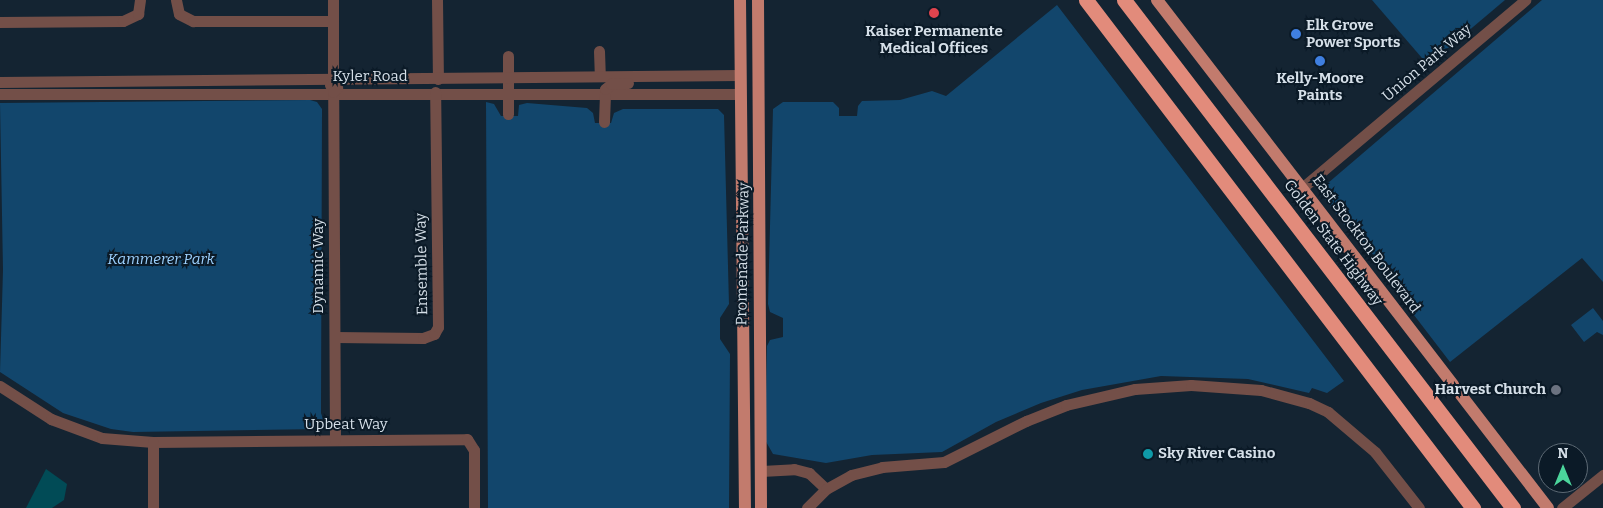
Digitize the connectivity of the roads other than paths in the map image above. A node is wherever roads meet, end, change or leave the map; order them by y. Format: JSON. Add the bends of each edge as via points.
{"nodes":[{"id":1,"x":140,"y":0,"type":"edge"},
{"id":2,"x":176,"y":0,"type":"edge"},
{"id":3,"x":333,"y":0,"type":"edge"},
{"id":4,"x":437,"y":0,"type":"edge"},
{"id":5,"x":740,"y":0,"type":"edge"},
{"id":6,"x":758,"y":0,"type":"edge"},
{"id":7,"x":1086,"y":0,"type":"edge"},
{"id":8,"x":1124,"y":0,"type":"edge"},
{"id":9,"x":1157,"y":0,"type":"edge"},
{"id":10,"x":1525,"y":0,"type":"edge"},
{"id":11,"x":333,"y":21,"type":"junction"},
{"id":12,"x":0,"y":22,"type":"edge"},
{"id":13,"x":599,"y":51,"type":"dead end"},
{"id":14,"x":508,"y":56,"type":"dead end"},
{"id":15,"x":691,"y":75,"type":"junction"},
{"id":16,"x":739,"y":75,"type":"junction"},
{"id":17,"x":600,"y":76,"type":"junction"},
{"id":18,"x":508,"y":78,"type":"junction"},
{"id":19,"x":436,"y":79,"type":"junction"},
{"id":20,"x":92,"y":81,"type":"junction"},
{"id":21,"x":0,"y":82,"type":"edge"},
{"id":22,"x":333,"y":86,"type":"junction"},
{"id":23,"x":0,"y":88,"type":"edge"},
{"id":24,"x":435,"y":92,"type":"junction"},
{"id":25,"x":508,"y":92,"type":"junction"},
{"id":26,"x":0,"y":94,"type":"edge"},
{"id":27,"x":604,"y":94,"type":"junction"},
{"id":28,"x":740,"y":94,"type":"junction"},
{"id":29,"x":508,"y":114,"type":"dead end"},
{"id":30,"x":604,"y":122,"type":"dead end"},
{"id":31,"x":1302,"y":188,"type":"junction"},
{"id":32,"x":741,"y":234,"type":"junction"},
{"id":33,"x":758,"y":328,"type":"junction"},
{"id":34,"x":743,"y":330,"type":"junction"},
{"id":35,"x":334,"y":337,"type":"junction"},
{"id":36,"x":0,"y":386,"type":"edge"},
{"id":37,"x":758,"y":428,"type":"junction"},
{"id":38,"x":335,"y":440,"type":"junction"},
{"id":39,"x":153,"y":442,"type":"junction"},
{"id":40,"x":761,"y":470,"type":"junction"},
{"id":41,"x":1603,"y":474,"type":"edge"},
{"id":42,"x":826,"y":490,"type":"junction"},
{"id":43,"x":153,"y":508,"type":"edge"},
{"id":44,"x":474,"y":508,"type":"edge"},
{"id":45,"x":744,"y":508,"type":"edge"},
{"id":46,"x":761,"y":508,"type":"edge"},
{"id":47,"x":807,"y":508,"type":"edge"},
{"id":48,"x":1419,"y":508,"type":"edge"},
{"id":49,"x":1473,"y":508,"type":"edge"},
{"id":50,"x":1513,"y":508,"type":"edge"},
{"id":51,"x":1548,"y":508,"type":"edge"},
{"id":52,"x":1562,"y":508,"type":"edge"}],
"edges":[{"from":1,"to":12,"type":"street","via":[[138,14],[123,21]]},
{"from":2,"to":11,"type":"street","via":[[179,14],[193,20]]},
{"from":3,"to":11,"type":"street","name":"Dynamic Way"},
{"from":4,"to":19,"type":"street"},
{"from":5,"to":16,"type":"main road","name":"Promenade Parkway"},
{"from":6,"to":33,"type":"main road","name":"Promenade Parkway"},
{"from":7,"to":49,"type":"highway"},
{"from":8,"to":50,"type":"highway","name":"Golden State Highway"},
{"from":9,"to":31,"type":"main road","name":"East Stockton Boulevard"},
{"from":10,"to":31,"type":"street","name":"Union Park Way"},
{"from":11,"to":22,"type":"street","name":"Dynamic Way"},
{"from":13,"to":17,"type":"street"},
{"from":14,"to":18,"type":"street"},
{"from":15,"to":16,"type":"street","name":"Kyler Road"},
{"from":15,"to":17,"type":"street","name":"Kyler Road"},
{"from":15,"to":27,"type":"street","via":[[666,83],[612,84]]},
{"from":16,"to":28,"type":"main road","name":"Promenade Parkway"},
{"from":17,"to":18,"type":"street","name":"Kyler Road"},
{"from":18,"to":19,"type":"street","name":"Kyler Road"},
{"from":18,"to":25,"type":"street"},
{"from":19,"to":22,"type":"street","name":"Kyler Road"},
{"from":20,"to":21,"type":"street","name":"Kyler Road"},
{"from":20,"to":22,"type":"street","name":"Kyler Road"},
{"from":20,"to":23,"type":"street","via":[[66,87]]},
{"from":22,"to":24,"type":"street","name":"Kyler Road"},
{"from":22,"to":26,"type":"street","via":[[264,87],[237,92]]},
{"from":22,"to":35,"type":"street","name":"Dynamic Way"},
{"from":24,"to":25,"type":"street","name":"Kyler Road"},
{"from":24,"to":35,"type":"street","name":"Ensemble Way","via":[[438,327],[434,334],[423,338]]},
{"from":25,"to":27,"type":"street","name":"Kyler Road"},
{"from":25,"to":29,"type":"street"},
{"from":27,"to":28,"type":"street","name":"Kyler Road"},
{"from":27,"to":30,"type":"street"},
{"from":28,"to":32,"type":"main road","name":"Promenade Parkway"},
{"from":31,"to":51,"type":"main road","name":"East Stockton Boulevard"},
{"from":32,"to":33,"type":"main road","via":[[752,252],[752,316]]},
{"from":32,"to":34,"type":"main road","name":"Promenade Parkway"},
{"from":33,"to":37,"type":"main road","name":"Promenade Parkway"},
{"from":34,"to":37,"type":"main road","via":[[750,334],[752,340],[753,407]]},
{"from":34,"to":45,"type":"main road","name":"Promenade Parkway"},
{"from":35,"to":38,"type":"street","name":"Dynamic Way"},
{"from":36,"to":39,"type":"street","name":"Upbeat Way","via":[[51,419],[76,430],[102,438]]},
{"from":37,"to":40,"type":"main road","name":"Promenade Parkway"},
{"from":38,"to":39,"type":"street","name":"Upbeat Way"},
{"from":38,"to":44,"type":"street","name":"Upbeat Way","via":[[467,439],[474,450]]},
{"from":39,"to":43,"type":"street"},
{"from":40,"to":42,"type":"street","via":[[809,472]]},
{"from":40,"to":46,"type":"main road","name":"Promenade Parkway"},
{"from":41,"to":52,"type":"street"},
{"from":42,"to":47,"type":"street"},
{"from":42,"to":48,"type":"street","via":[[842,479],[869,470],[944,462],[1038,415],[1081,400],[1148,387],[1213,385],[1281,394],[1328,412],[1375,452]]}]}
